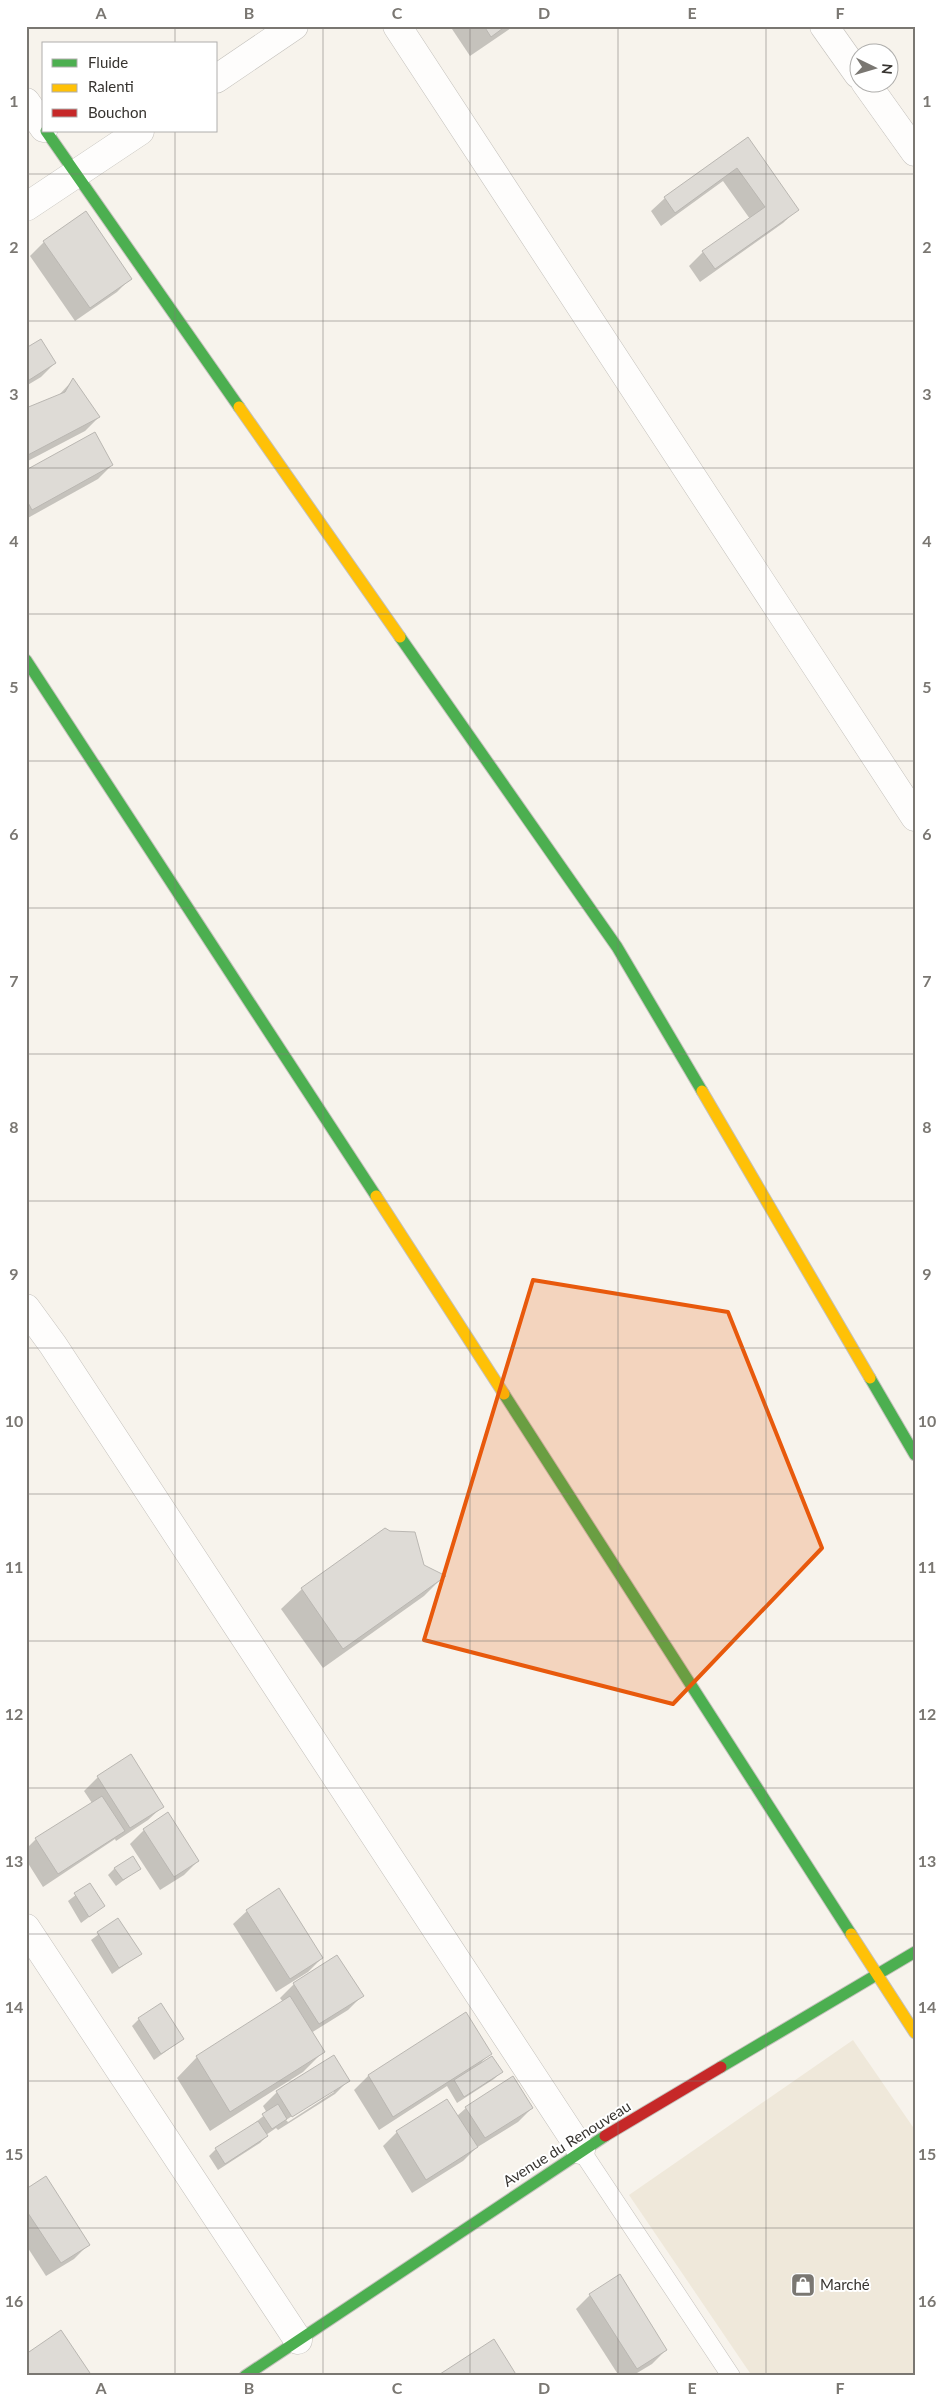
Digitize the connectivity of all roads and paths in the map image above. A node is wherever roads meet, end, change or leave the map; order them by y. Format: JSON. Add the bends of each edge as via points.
{"nodes":[{"id":1,"x":294,"y":26,"type":"edge"},
{"id":2,"x":397,"y":26,"type":"edge"},
{"id":3,"x":824,"y":26,"type":"edge"},
{"id":4,"x":848,"y":60,"type":"edge"},
{"id":5,"x":218,"y":78,"type":"edge"},
{"id":6,"x":872,"y":92,"type":"edge"},
{"id":7,"x":26,"y":102,"type":"edge"},
{"id":8,"x":42,"y":125,"type":"edge"},
{"id":9,"x":47,"y":132,"type":"edge"},
{"id":10,"x":139,"y":132,"type":"edge"},
{"id":11,"x":915,"y":152,"type":"edge"},
{"id":12,"x":76,"y":175,"type":"junction"},
{"id":13,"x":26,"y":207,"type":"edge"},
{"id":14,"x":26,"y":660,"type":"edge"},
{"id":15,"x":915,"y":817,"type":"edge"},
{"id":16,"x":26,"y":1308,"type":"edge"},
{"id":17,"x":915,"y":1455,"type":"edge"},
{"id":18,"x":26,"y":1928,"type":"edge"},
{"id":19,"x":915,"y":1952,"type":"edge"},
{"id":20,"x":877,"y":1976,"type":"junction"},
{"id":21,"x":915,"y":2033,"type":"edge"},
{"id":22,"x":581,"y":2150,"type":"junction"},
{"id":23,"x":298,"y":2340,"type":"junction"},
{"id":24,"x":244,"y":2376,"type":"edge"},
{"id":25,"x":731,"y":2376,"type":"edge"}],
"edges":[{"from":1,"to":5,"type":"street"},
{"from":2,"to":15,"type":"street"},
{"from":3,"to":4,"type":"street"},
{"from":6,"to":11,"type":"street"},
{"from":7,"to":8,"type":"street"},
{"from":9,"to":12,"type":"street"},
{"from":10,"to":12,"type":"street"},
{"from":12,"to":13,"type":"street"},
{"from":12,"to":17,"type":"street","via":[[617,947]]},
{"from":14,"to":20,"type":"street","via":[[297,1073]]},
{"from":16,"to":22,"type":"street"},
{"from":18,"to":23,"type":"street"},
{"from":19,"to":20,"type":"street","name":"Avenue du Renouveau"},
{"from":20,"to":21,"type":"street"},
{"from":20,"to":22,"type":"street","name":"Avenue du Renouveau"},
{"from":22,"to":23,"type":"street","name":"Avenue du Renouveau"},
{"from":22,"to":25,"type":"lane"},
{"from":23,"to":24,"type":"street","name":"Avenue du Renouveau"}]}
